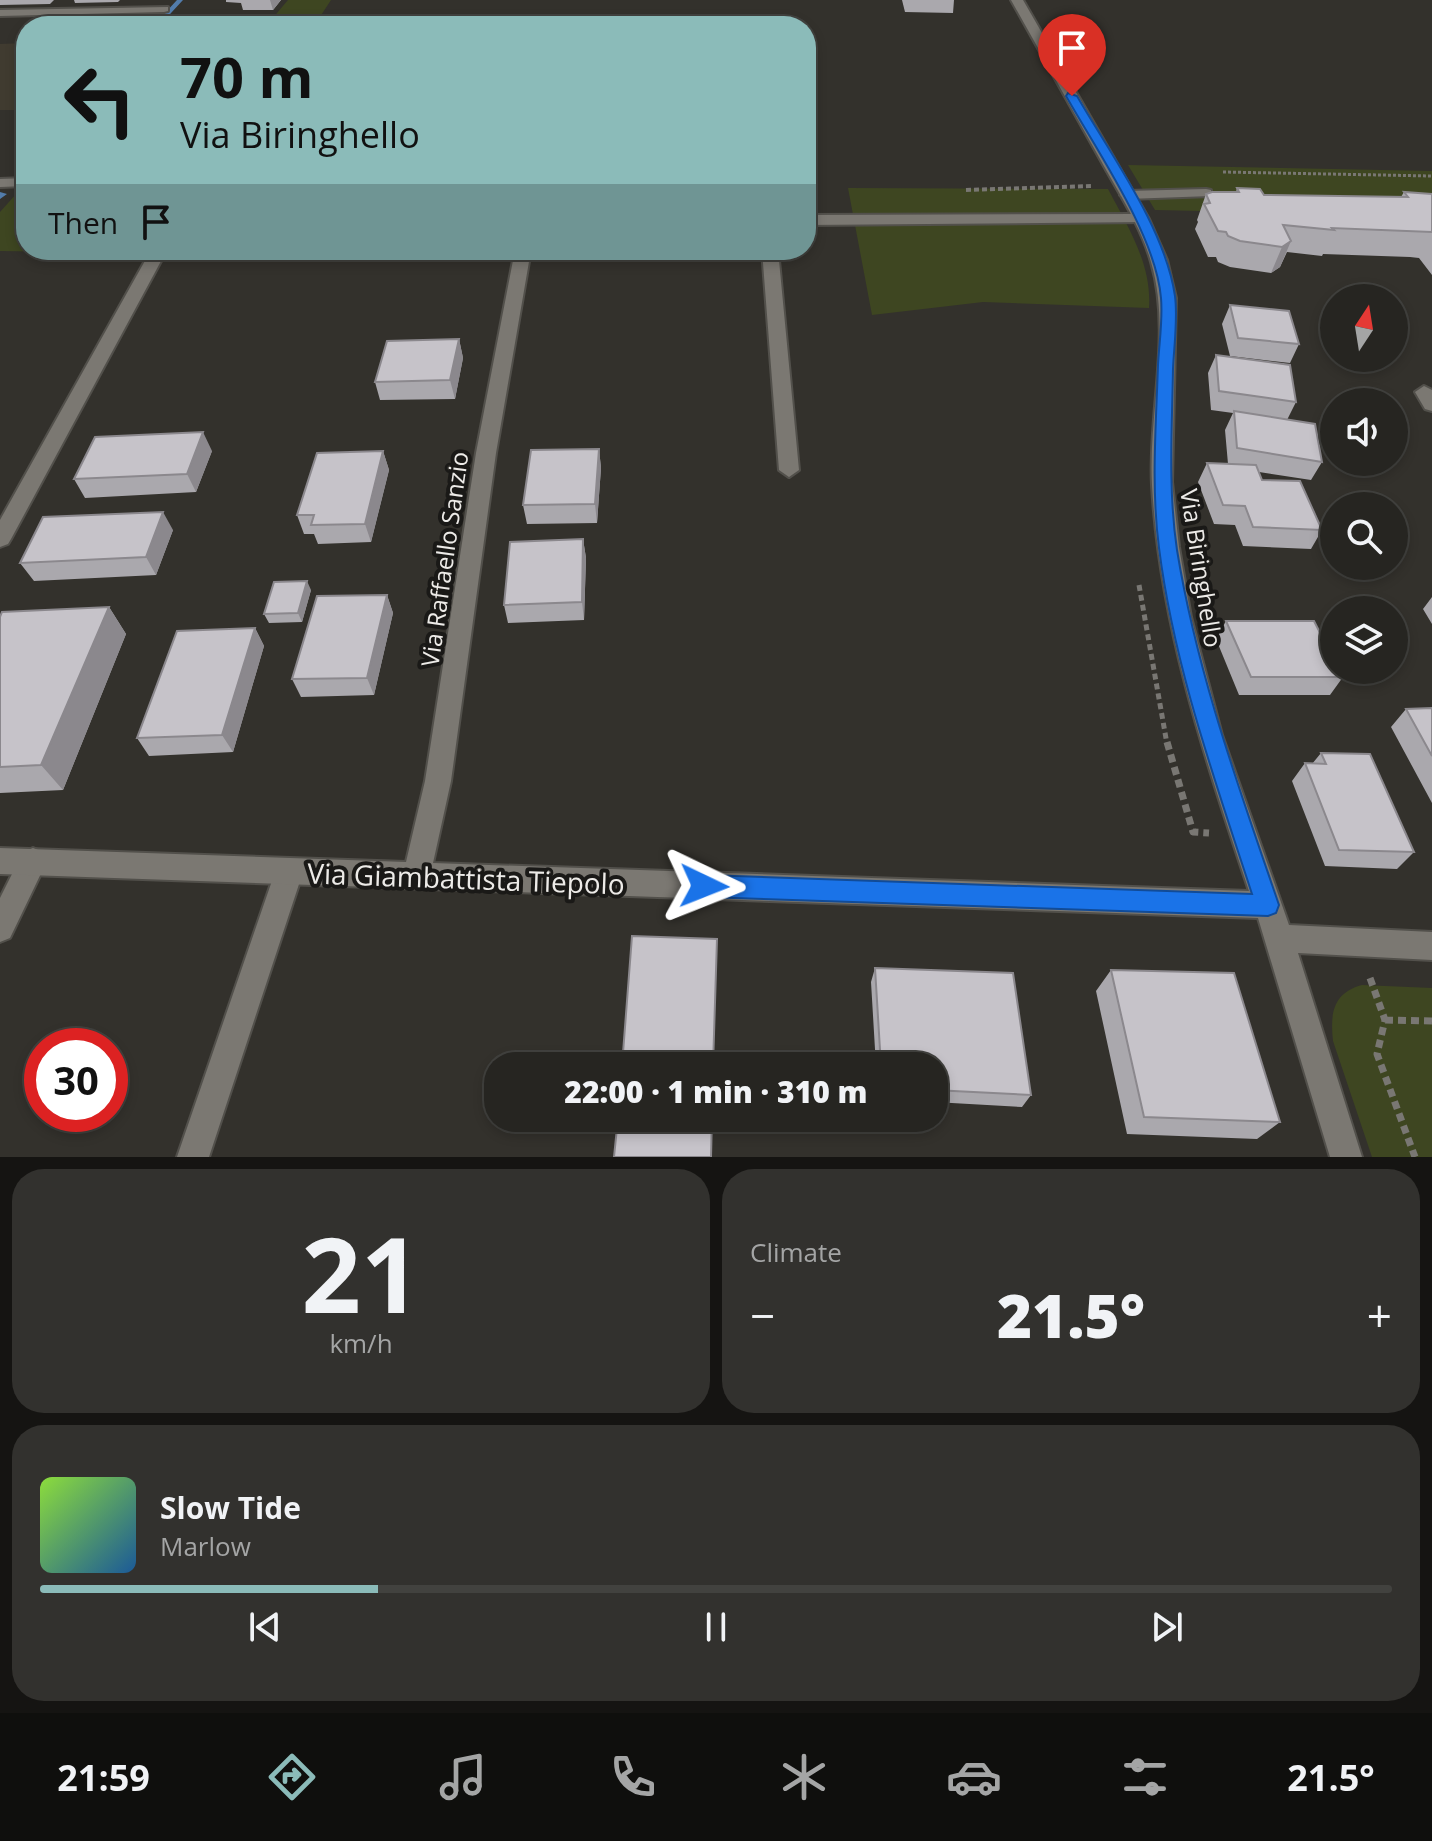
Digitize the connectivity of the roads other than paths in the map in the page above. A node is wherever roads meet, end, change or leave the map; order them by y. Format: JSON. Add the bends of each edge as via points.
{"nodes":[{"id":1,"x":1017,"y":0,"type":"edge"},
{"id":2,"x":164,"y":9,"type":"dead end"},
{"id":3,"x":0,"y":13,"type":"edge"},
{"id":4,"x":1206,"y":193,"type":"edge"},
{"id":5,"x":1127,"y":195,"type":"junction"},
{"id":6,"x":1141,"y":219,"type":"junction"},
{"id":7,"x":816,"y":220,"type":"edge"},
{"id":8,"x":153,"y":260,"type":"edge"},
{"id":9,"x":521,"y":260,"type":"edge"},
{"id":10,"x":771,"y":260,"type":"edge"},
{"id":11,"x":789,"y":470,"type":"dead end"},
{"id":12,"x":0,"y":539,"type":"edge"},
{"id":13,"x":0,"y":861,"type":"edge"},
{"id":14,"x":33,"y":861,"type":"junction"},
{"id":15,"x":289,"y":872,"type":"junction"},
{"id":16,"x":417,"y":876,"type":"junction"},
{"id":17,"x":1268,"y":905,"type":"junction"},
{"id":18,"x":0,"y":928,"type":"edge"},
{"id":19,"x":1279,"y":938,"type":"junction"},
{"id":20,"x":1432,"y":946,"type":"edge"},
{"id":21,"x":193,"y":1157,"type":"edge"},
{"id":22,"x":1346,"y":1157,"type":"edge"}],
"edges":[{"from":1,"to":5,"type":"street","name":"Via Biringhello"},
{"from":2,"to":3,"type":"street"},
{"from":4,"to":5,"type":"street"},
{"from":5,"to":6,"type":"street","name":"Via Biringhello"},
{"from":6,"to":7,"type":"street"},
{"from":6,"to":17,"type":"street","name":"Via Biringhello","via":[[1168,298],[1162,482],[1180,617],[1210,735]]},
{"from":8,"to":12,"type":"street"},
{"from":9,"to":16,"type":"street","name":"Via Raffaello Sanzio","via":[[486,453],[438,781]]},
{"from":10,"to":11,"type":"street"},
{"from":13,"to":14,"type":"street","name":"Via Giambattista Tiepolo"},
{"from":14,"to":15,"type":"street","name":"Via Giambattista Tiepolo"},
{"from":14,"to":18,"type":"street"},
{"from":15,"to":16,"type":"street","name":"Via Giambattista Tiepolo"},
{"from":15,"to":21,"type":"street"},
{"from":16,"to":17,"type":"street","name":"Via Giambattista Tiepolo"},
{"from":17,"to":19,"type":"street","name":"Via Biringhello"},
{"from":19,"to":20,"type":"street"},
{"from":19,"to":22,"type":"street","name":"Via Biringhello"}]}
